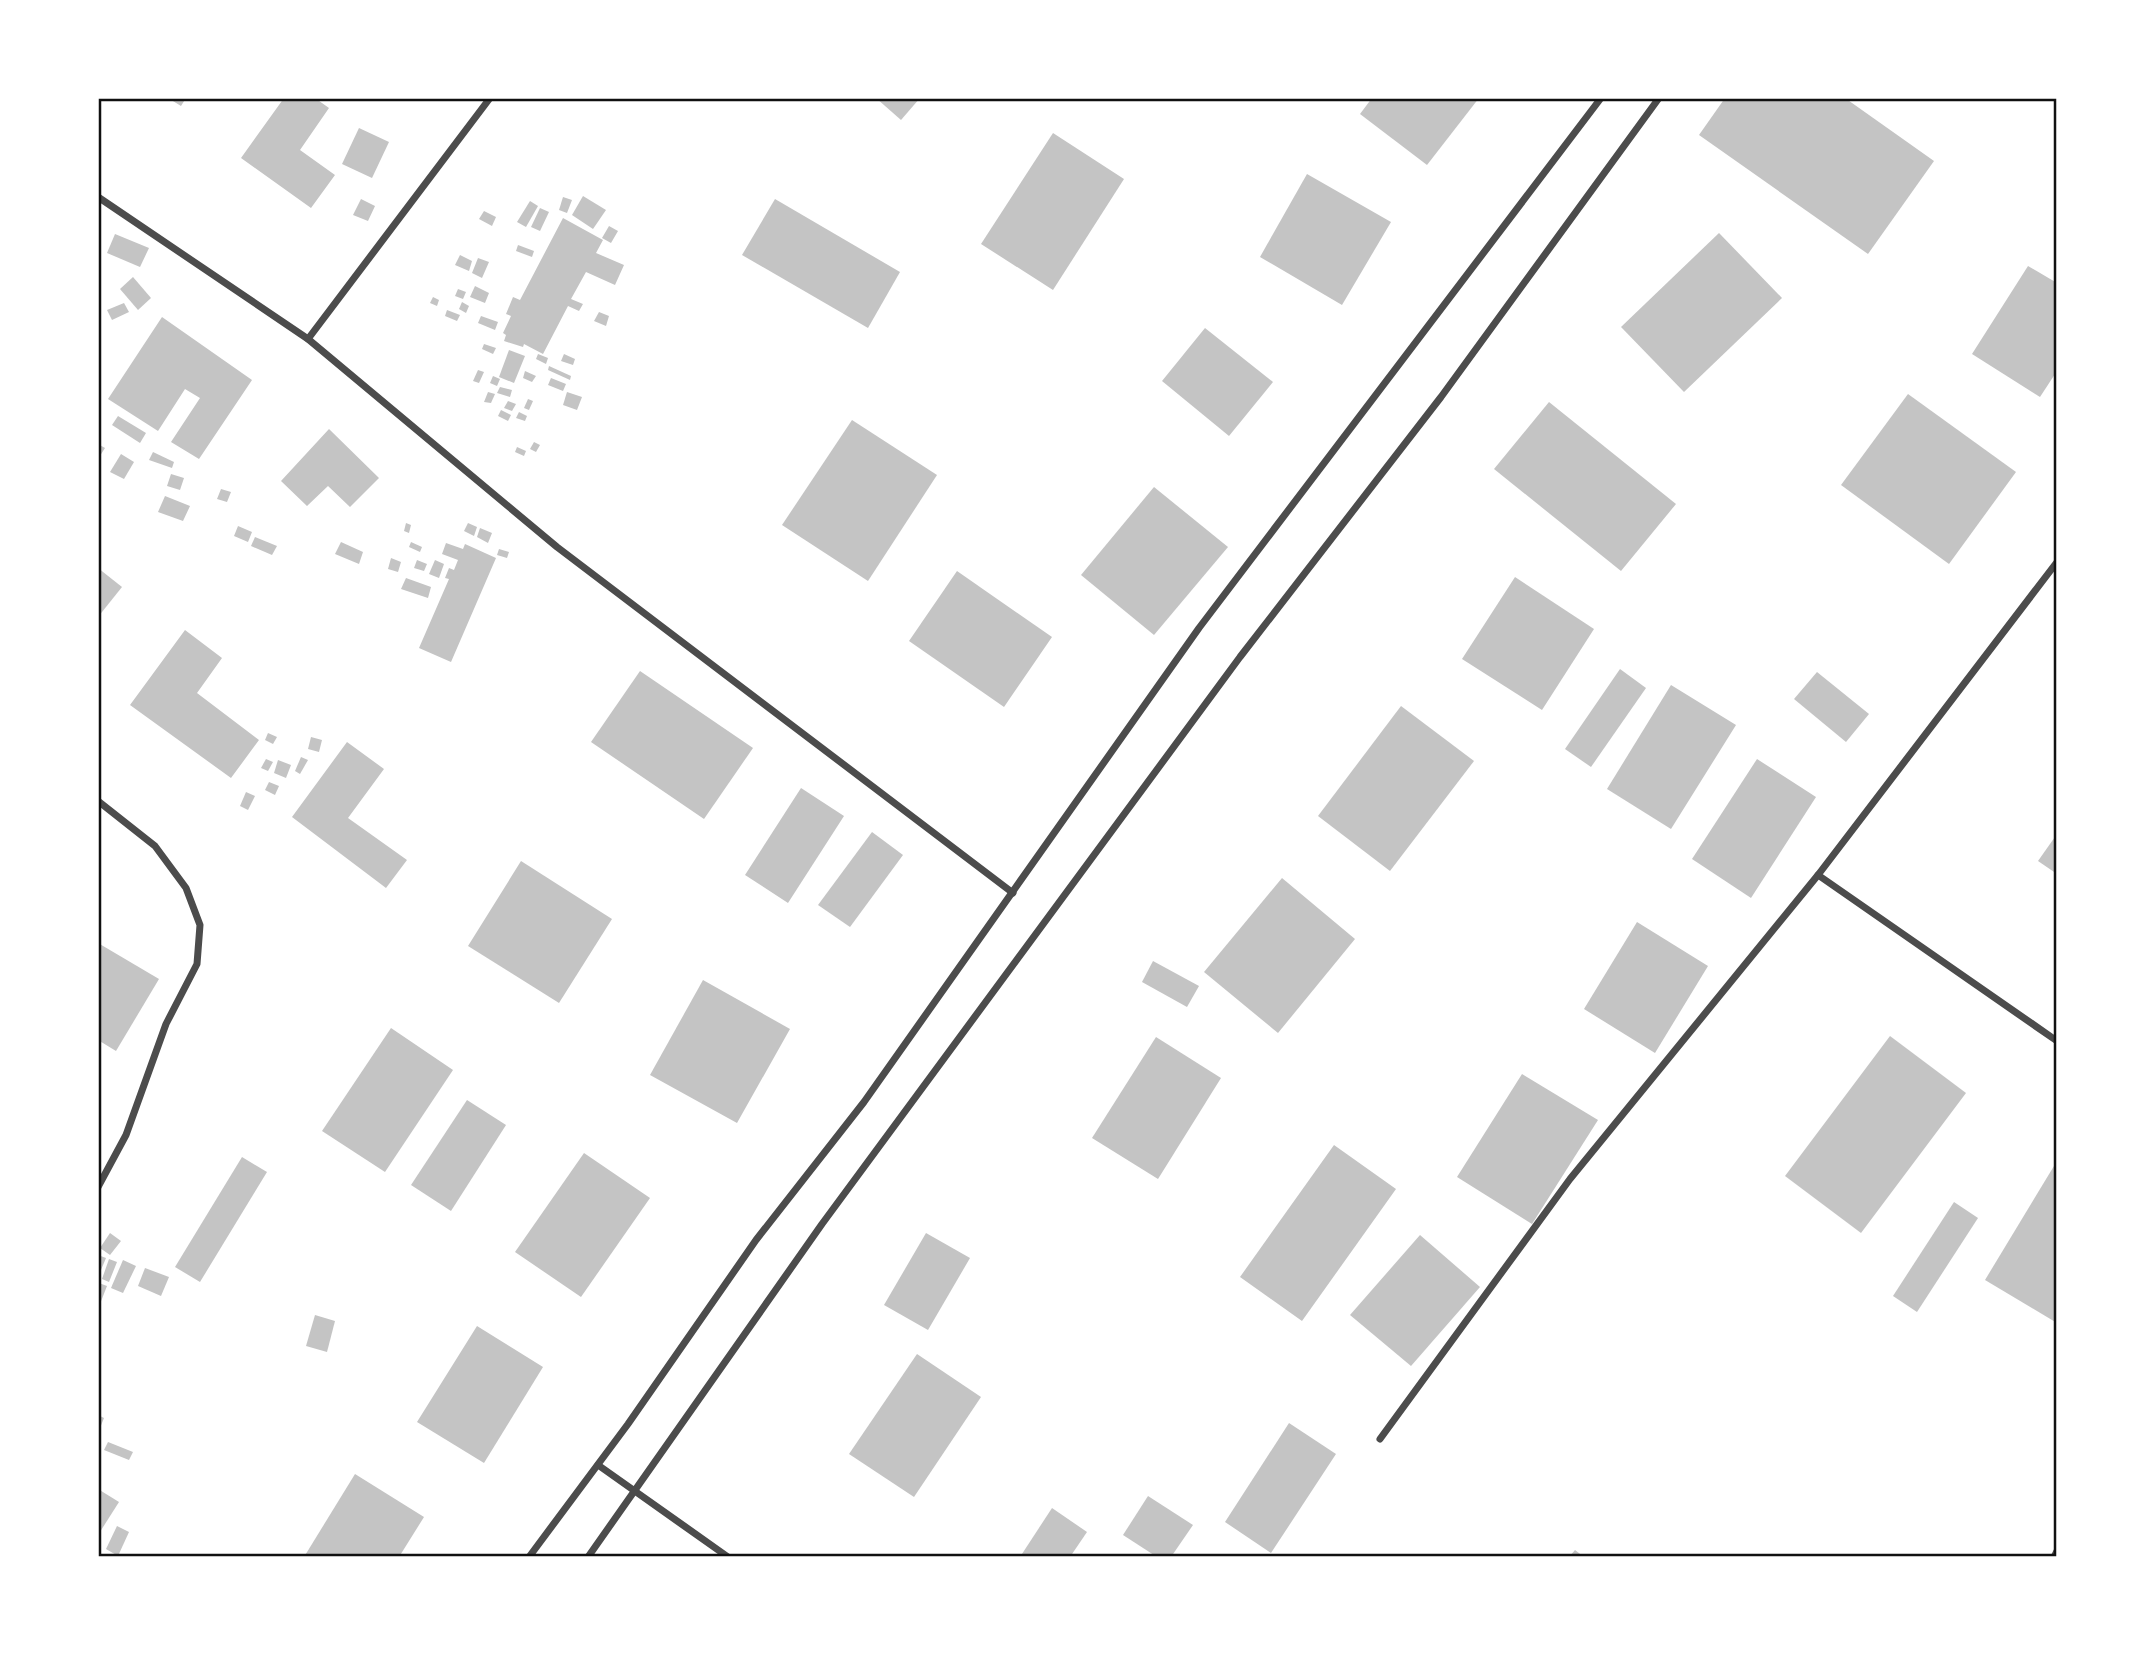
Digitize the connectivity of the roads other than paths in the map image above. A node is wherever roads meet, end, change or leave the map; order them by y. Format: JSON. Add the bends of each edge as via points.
{"nodes":[{"id":1,"x":490,"y":98,"type":"edge"},
{"id":2,"x":1601,"y":98,"type":"edge"},
{"id":3,"x":1659,"y":98,"type":"edge"},
{"id":4,"x":98,"y":197,"type":"edge"},
{"id":5,"x":308,"y":339,"type":"junction"},
{"id":6,"x":2057,"y":562,"type":"edge"},
{"id":7,"x":98,"y":801,"type":"edge"},
{"id":8,"x":1818,"y":875,"type":"junction"},
{"id":9,"x":1013,"y":893,"type":"junction"},
{"id":10,"x":2057,"y":1041,"type":"edge"},
{"id":11,"x":98,"y":1187,"type":"edge"},
{"id":12,"x":1380,"y":1439,"type":"dead end"},
{"id":13,"x":598,"y":1465,"type":"junction"},
{"id":14,"x":635,"y":1492,"type":"junction"},
{"id":15,"x":2057,"y":1550,"type":"edge"},
{"id":16,"x":529,"y":1557,"type":"edge"},
{"id":17,"x":588,"y":1557,"type":"edge"},
{"id":18,"x":728,"y":1557,"type":"edge"},
{"id":19,"x":2054,"y":1557,"type":"edge"}],
"edges":[{"from":1,"to":5,"type":"street"},
{"from":2,"to":9,"type":"street","via":[[1199,628]]},
{"from":3,"to":14,"type":"street","via":[[822,1224]]},
{"from":4,"to":5,"type":"street"},
{"from":5,"to":9,"type":"street","via":[[557,547]]},
{"from":6,"to":8,"type":"street"},
{"from":7,"to":11,"type":"street","via":[[155,846],[187,888],[200,925],[197,964],[166,1024],[126,1135]]},
{"from":8,"to":10,"type":"street"},
{"from":8,"to":12,"type":"street","via":[[1570,1179]]},
{"from":9,"to":13,"type":"street","via":[[864,1102],[756,1240]]},
{"from":13,"to":14,"type":"street"},
{"from":13,"to":16,"type":"street"},
{"from":14,"to":17,"type":"street"},
{"from":14,"to":18,"type":"street"},
{"from":15,"to":19,"type":"street"}]}
